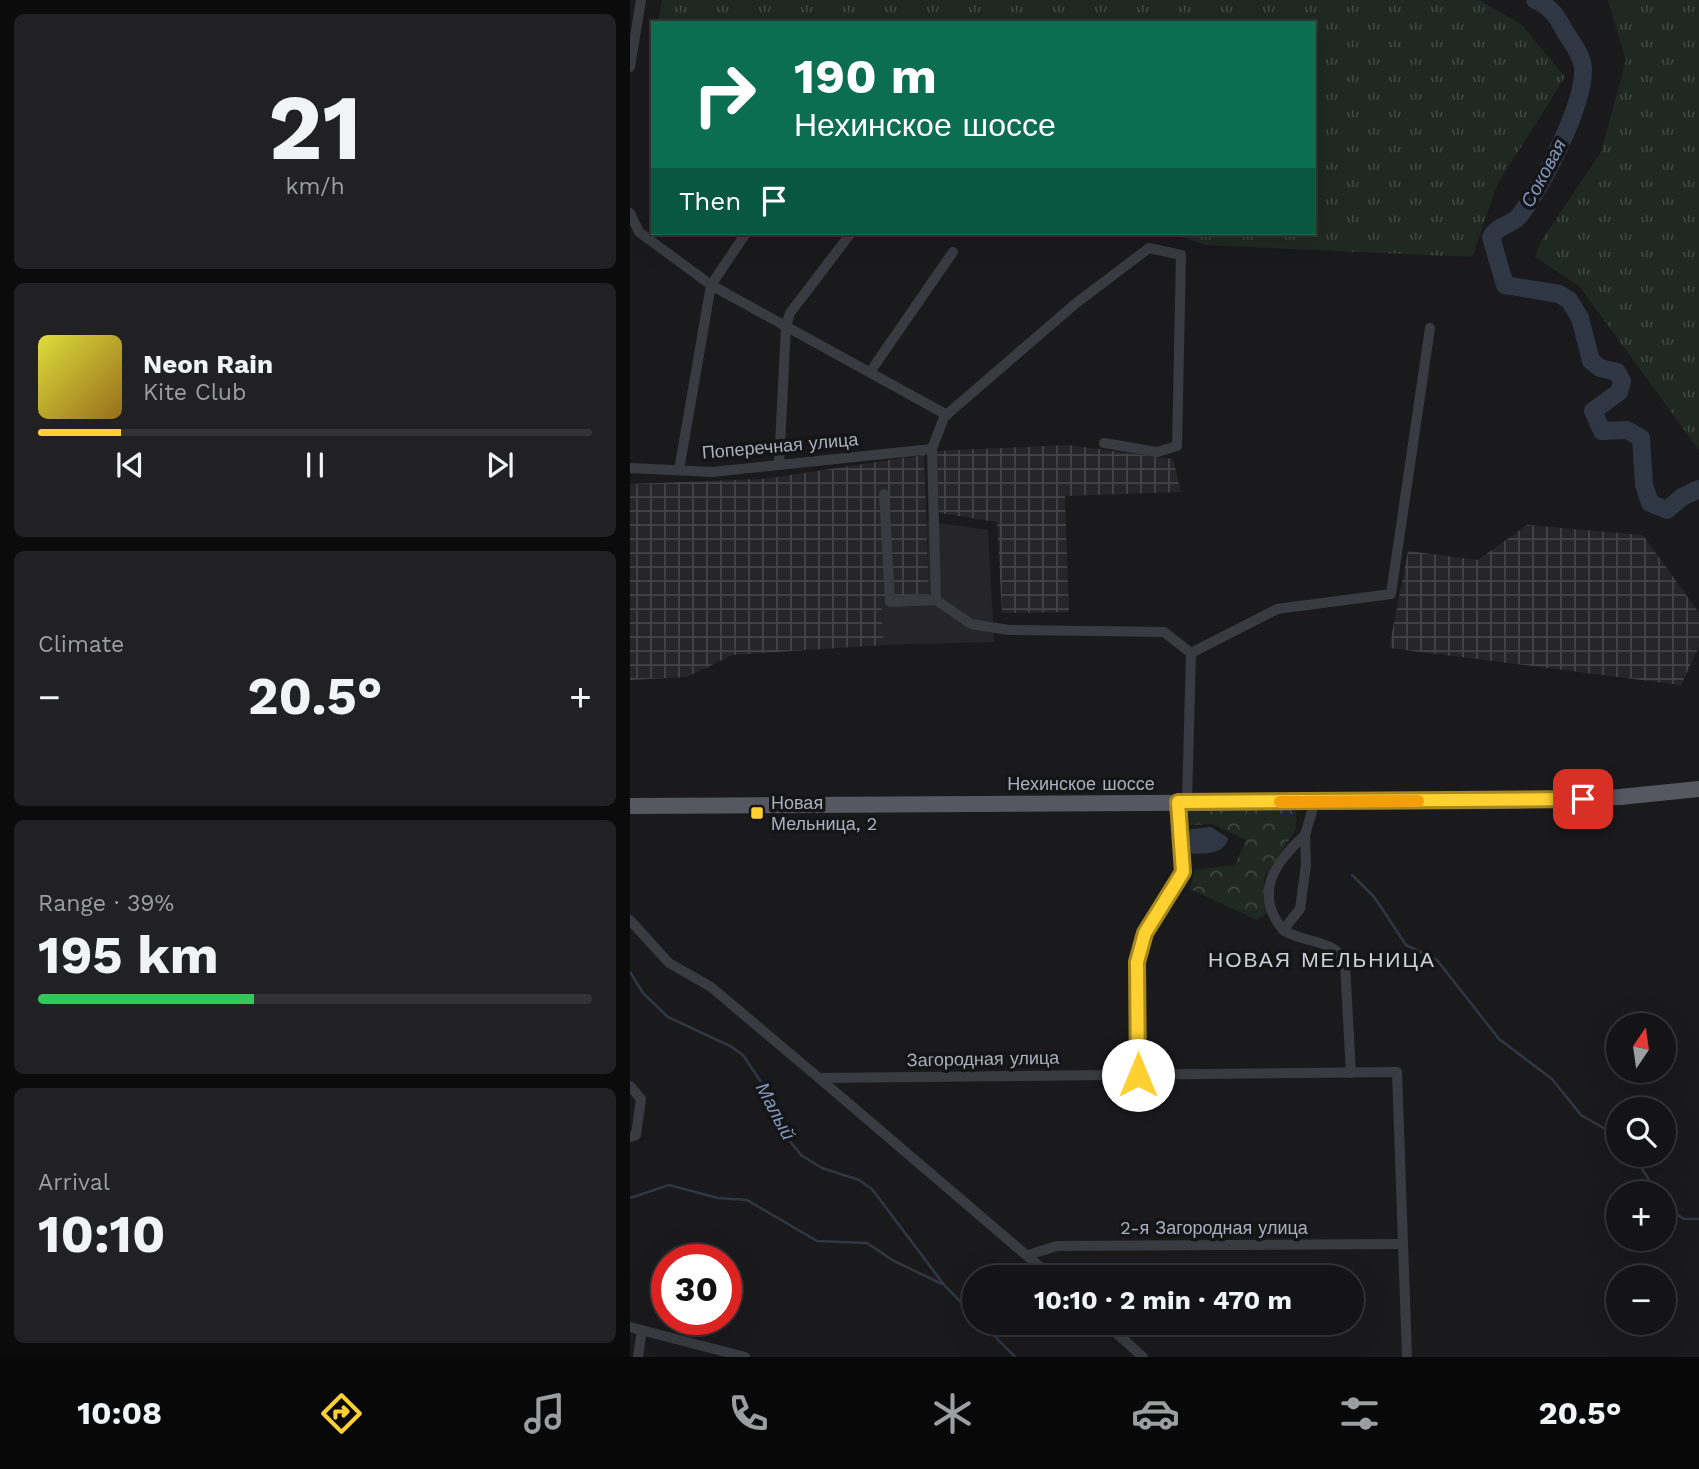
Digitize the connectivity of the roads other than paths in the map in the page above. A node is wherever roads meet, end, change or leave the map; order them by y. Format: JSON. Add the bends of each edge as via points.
{"nodes":[{"id":1,"x":641,"y":0,"type":"edge"},
{"id":2,"x":630,"y":67,"type":"edge"},
{"id":3,"x":630,"y":213,"type":"edge"},
{"id":4,"x":745,"y":235,"type":"edge"},
{"id":5,"x":849,"y":235,"type":"edge"},
{"id":6,"x":953,"y":252,"type":"dead end"},
{"id":7,"x":711,"y":285,"type":"junction"},
{"id":8,"x":786,"y":326,"type":"junction"},
{"id":9,"x":1430,"y":328,"type":"dead end"},
{"id":10,"x":870,"y":372,"type":"junction"},
{"id":11,"x":947,"y":415,"type":"junction"},
{"id":12,"x":1104,"y":443,"type":"dead end"},
{"id":13,"x":932,"y":449,"type":"junction"},
{"id":14,"x":779,"y":465,"type":"junction"},
{"id":15,"x":630,"y":468,"type":"edge"},
{"id":16,"x":679,"y":470,"type":"junction"},
{"id":17,"x":884,"y":494,"type":"dead end"},
{"id":18,"x":936,"y":600,"type":"junction"},
{"id":19,"x":1191,"y":653,"type":"junction"},
{"id":20,"x":1699,"y":789,"type":"edge"},
{"id":21,"x":1315,"y":801,"type":"junction"},
{"id":22,"x":1183,"y":802,"type":"junction"},
{"id":23,"x":630,"y":806,"type":"edge"},
{"id":24,"x":1306,"y":835,"type":"junction"},
{"id":25,"x":630,"y":920,"type":"edge"},
{"id":26,"x":1283,"y":930,"type":"junction"},
{"id":27,"x":1351,"y":1073,"type":"junction"},
{"id":28,"x":1138,"y":1075,"type":"junction"},
{"id":29,"x":819,"y":1078,"type":"junction"},
{"id":30,"x":630,"y":1086,"type":"edge"},
{"id":31,"x":630,"y":1137,"type":"edge"},
{"id":32,"x":1403,"y":1244,"type":"junction"},
{"id":33,"x":1028,"y":1255,"type":"junction"},
{"id":34,"x":1039,"y":1265,"type":"edge"},
{"id":35,"x":630,"y":1327,"type":"edge"},
{"id":36,"x":642,"y":1330,"type":"junction"},
{"id":37,"x":1118,"y":1335,"type":"edge"},
{"id":38,"x":638,"y":1357,"type":"edge"},
{"id":39,"x":745,"y":1357,"type":"edge"},
{"id":40,"x":1143,"y":1357,"type":"edge"},
{"id":41,"x":1407,"y":1357,"type":"edge"}],
"edges":[{"from":1,"to":2,"type":"street"},
{"from":3,"to":7,"type":"street","via":[[639,232]]},
{"from":4,"to":7,"type":"street"},
{"from":5,"to":8,"type":"street","via":[[790,313]]},
{"from":6,"to":10,"type":"street"},
{"from":7,"to":8,"type":"street"},
{"from":7,"to":16,"type":"street"},
{"from":8,"to":10,"type":"street"},
{"from":8,"to":14,"type":"street"},
{"from":9,"to":19,"type":"street","via":[[1391,594],[1277,609]]},
{"from":10,"to":11,"type":"street"},
{"from":11,"to":12,"type":"street","via":[[1075,304],[1150,248],[1181,255],[1177,446],[1157,452]]},
{"from":11,"to":13,"type":"street"},
{"from":13,"to":14,"type":"street","name":"Поперечная улица"},
{"from":13,"to":18,"type":"street"},
{"from":14,"to":16,"type":"street","name":"Поперечная улица","via":[[712,472]]},
{"from":15,"to":16,"type":"street","name":"Поперечная улица"},
{"from":17,"to":18,"type":"street","via":[[890,602]]},
{"from":18,"to":19,"type":"street","via":[[971,624],[1009,630],[1164,632]]},
{"from":19,"to":22,"type":"street"},
{"from":20,"to":21,"type":"main road","name":"Нехинское шоссе","via":[[1547,800]]},
{"from":21,"to":22,"type":"main road","name":"Нехинское шоссе"},
{"from":21,"to":24,"type":"street"},
{"from":22,"to":23,"type":"main road","name":"Нехинское шоссе"},
{"from":22,"to":28,"type":"street","via":[[1183,872],[1145,933],[1137,962]]},
{"from":24,"to":26,"type":"street","via":[[1300,908]]},
{"from":24,"to":26,"type":"street","via":[[1280,859],[1270,879],[1271,915]]},
{"from":25,"to":29,"type":"street","via":[[669,963],[710,986]]},
{"from":26,"to":27,"type":"street","via":[[1333,946],[1342,955]]},
{"from":27,"to":28,"type":"street","name":"Загородная улица"},
{"from":27,"to":32,"type":"street","name":"Загородная улица","via":[[1396,1072]]},
{"from":28,"to":29,"type":"street","name":"Загородная улица"},
{"from":29,"to":33,"type":"street"},
{"from":30,"to":31,"type":"street","via":[[642,1099],[636,1135]]},
{"from":32,"to":33,"type":"street","name":"2-я Загородная улица","via":[[1057,1246]]},
{"from":32,"to":41,"type":"street"},
{"from":33,"to":34,"type":"street"},
{"from":35,"to":36,"type":"street"},
{"from":36,"to":38,"type":"street"},
{"from":36,"to":39,"type":"street"},
{"from":37,"to":40,"type":"street"}]}
